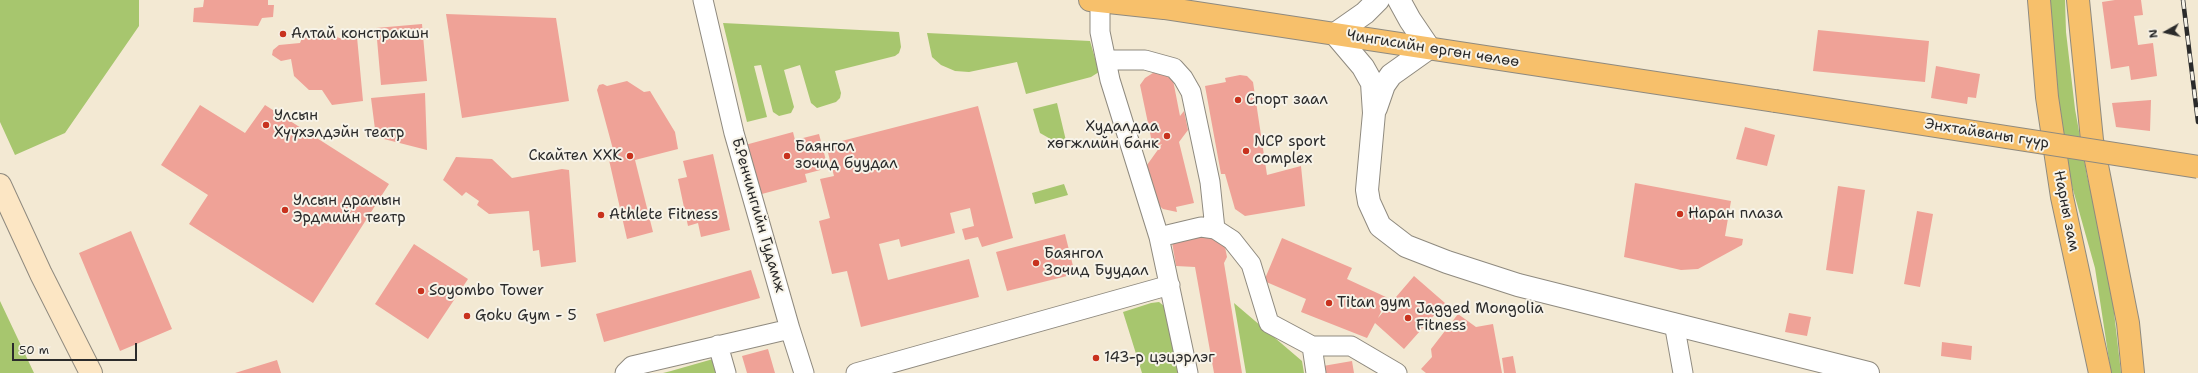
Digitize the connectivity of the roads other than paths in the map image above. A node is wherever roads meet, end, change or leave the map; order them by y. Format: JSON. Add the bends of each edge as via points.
{"nodes":[{"id":1,"x":703,"y":0,"type":"edge"},
{"id":2,"x":1095,"y":0,"type":"edge"},
{"id":3,"x":1378,"y":0,"type":"edge"},
{"id":4,"x":1399,"y":0,"type":"edge"},
{"id":5,"x":2039,"y":0,"type":"edge"},
{"id":6,"x":2078,"y":0,"type":"edge"},
{"id":7,"x":1334,"y":34,"type":"junction"},
{"id":8,"x":1429,"y":48,"type":"junction"},
{"id":9,"x":1106,"y":60,"type":"junction"},
{"id":10,"x":1775,"y":101,"type":"joint"},
{"id":11,"x":1374,"y":113,"type":"junction"},
{"id":12,"x":2198,"y":167,"type":"edge"},
{"id":13,"x":0,"y":185,"type":"edge"},
{"id":14,"x":1216,"y":229,"type":"junction"},
{"id":15,"x":1159,"y":237,"type":"junction"},
{"id":16,"x":1170,"y":285,"type":"junction"},
{"id":17,"x":1674,"y":323,"type":"junction"},
{"id":18,"x":790,"y":329,"type":"junction"},
{"id":19,"x":718,"y":345,"type":"junction"},
{"id":20,"x":1312,"y":346,"type":"junction"},
{"id":21,"x":91,"y":373,"type":"edge"},
{"id":22,"x":625,"y":373,"type":"edge"},
{"id":23,"x":726,"y":373,"type":"edge"},
{"id":24,"x":804,"y":373,"type":"edge"},
{"id":25,"x":856,"y":373,"type":"edge"},
{"id":26,"x":1188,"y":373,"type":"edge"},
{"id":27,"x":1316,"y":373,"type":"edge"},
{"id":28,"x":1397,"y":373,"type":"edge"},
{"id":29,"x":1683,"y":373,"type":"edge"},
{"id":30,"x":1868,"y":373,"type":"edge"},
{"id":31,"x":2100,"y":373,"type":"edge"},
{"id":32,"x":2133,"y":373,"type":"edge"}],
"edges":[{"from":1,"to":18,"type":"street","name":"Б.Ренчингийн Гудамж","via":[[734,133]]},
{"from":2,"to":7,"type":"main road","name":"Чингисийн өргөн чөлөө"},
{"from":2,"to":9,"type":"street"},
{"from":3,"to":7,"type":"street","via":[[1365,13]]},
{"from":4,"to":8,"type":"street"},
{"from":5,"to":31,"type":"main road","name":"Нарны зам","via":[[2047,97],[2062,197]]},
{"from":6,"to":32,"type":"main road","via":[[2092,140],[2128,323]]},
{"from":7,"to":8,"type":"main road","name":"Чингисийн өргөн чөлөө"},
{"from":7,"to":11,"type":"street","via":[[1363,67],[1372,83]]},
{"from":8,"to":10,"type":"main road","name":"Чингисийн өргөн чөлөө"},
{"from":8,"to":11,"type":"street","via":[[1391,75],[1384,85]]},
{"from":9,"to":14,"type":"street","via":[[1145,60],[1174,68],[1183,78],[1193,100],[1210,182]]},
{"from":9,"to":15,"type":"street"},
{"from":10,"to":12,"type":"main road","name":"Энхтайваны гүүр","bridge":true},
{"from":11,"to":17,"type":"street","via":[[1367,190],[1380,226],[1406,246],[1518,284]]},
{"from":13,"to":21,"type":"main road"},
{"from":14,"to":15,"type":"street","via":[[1201,228]]},
{"from":14,"to":20,"type":"street","via":[[1232,240],[1251,264],[1269,323]]},
{"from":15,"to":16,"type":"street"},
{"from":16,"to":25,"type":"street"},
{"from":16,"to":26,"type":"street"},
{"from":17,"to":29,"type":"street"},
{"from":17,"to":30,"type":"street"},
{"from":18,"to":19,"type":"street"},
{"from":18,"to":24,"type":"street","name":"Б.Ренчингийн Гудамж"},
{"from":19,"to":22,"type":"street","via":[[632,366]]},
{"from":19,"to":23,"type":"street"},
{"from":20,"to":27,"type":"street"},
{"from":20,"to":28,"type":"street","via":[[1351,346]]}]}
